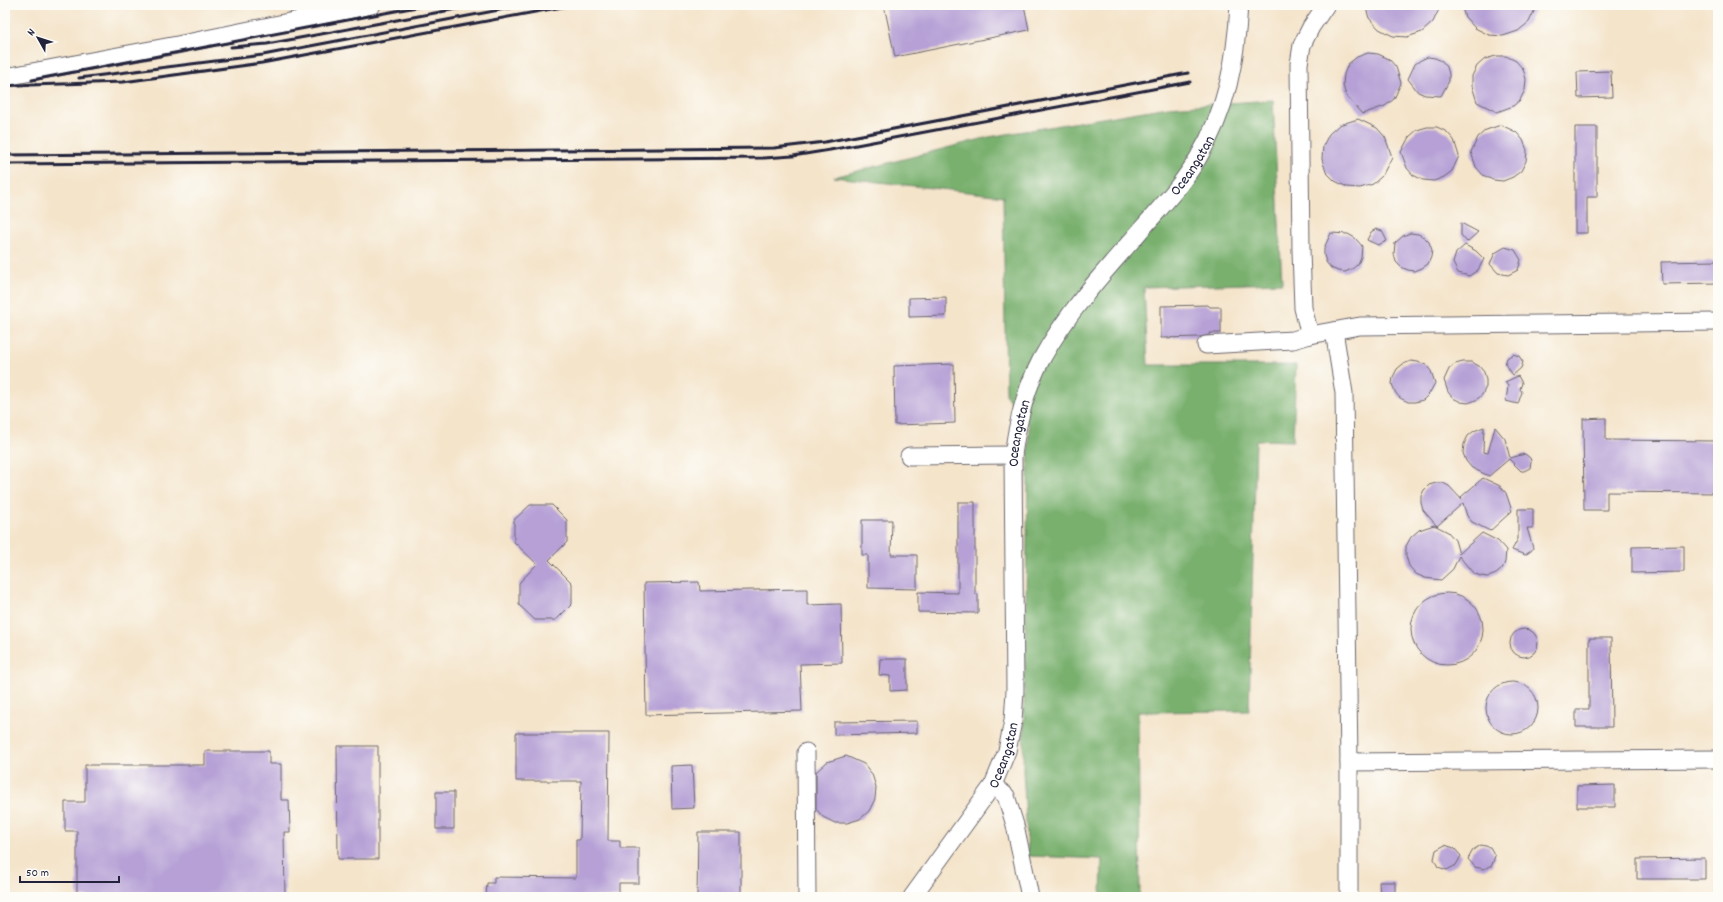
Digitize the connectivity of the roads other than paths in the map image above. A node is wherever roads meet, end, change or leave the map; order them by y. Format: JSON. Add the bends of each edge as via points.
{"nodes":[{"id":1,"x":372,"y":5,"type":"edge"},
{"id":2,"x":1239,"y":5,"type":"edge"},
{"id":3,"x":1326,"y":5,"type":"edge"},
{"id":4,"x":5,"y":77,"type":"edge"},
{"id":5,"x":1718,"y":322,"type":"edge"},
{"id":6,"x":1334,"y":331,"type":"junction"},
{"id":7,"x":1310,"y":335,"type":"junction"},
{"id":8,"x":1206,"y":345,"type":"dead end"},
{"id":9,"x":1013,"y":455,"type":"junction"},
{"id":10,"x":909,"y":456,"type":"dead end"},
{"id":11,"x":806,"y":752,"type":"dead end"},
{"id":12,"x":1718,"y":759,"type":"edge"},
{"id":13,"x":1349,"y":762,"type":"junction"},
{"id":14,"x":993,"y":785,"type":"junction"},
{"id":15,"x":807,"y":897,"type":"edge"},
{"id":16,"x":912,"y":897,"type":"edge"},
{"id":17,"x":1030,"y":897,"type":"edge"},
{"id":18,"x":1349,"y":897,"type":"edge"}],
"edges":[{"from":1,"to":4,"type":"street"},
{"from":2,"to":9,"type":"street","name":"Oceangatan","via":[[1238,34],[1228,90],[1202,151],[1171,195],[1059,330],[1040,361],[1026,398]]},
{"from":3,"to":7,"type":"street","via":[[1302,45],[1299,64],[1303,308]]},
{"from":5,"to":6,"type":"street","via":[[1360,326]]},
{"from":6,"to":7,"type":"street"},
{"from":6,"to":13,"type":"street","via":[[1344,393]]},
{"from":7,"to":8,"type":"street","via":[[1293,340]]},
{"from":9,"to":10,"type":"street"},
{"from":9,"to":14,"type":"street","name":"Oceangatan","via":[[1013,721],[1007,751]]},
{"from":11,"to":15,"type":"street"},
{"from":12,"to":13,"type":"street"},
{"from":13,"to":18,"type":"street"},
{"from":14,"to":16,"type":"street","name":"Oceangatan"},
{"from":14,"to":17,"type":"street","via":[[1006,796],[1015,825]]}]}
